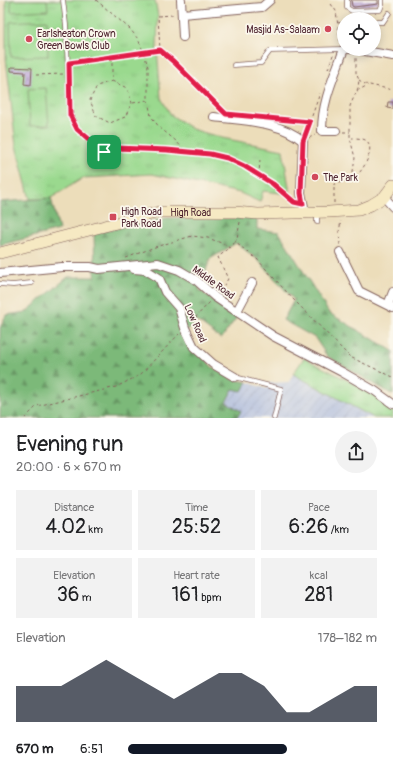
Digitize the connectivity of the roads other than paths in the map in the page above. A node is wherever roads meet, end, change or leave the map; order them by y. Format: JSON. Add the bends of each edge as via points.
{"nodes":[{"id":1,"x":63,"y":0,"type":"edge"},
{"id":2,"x":181,"y":0,"type":"edge"},
{"id":3,"x":270,"y":0,"type":"edge"},
{"id":4,"x":347,"y":0,"type":"edge"},
{"id":5,"x":382,"y":0,"type":"edge"},
{"id":6,"x":389,"y":13,"type":"dead end"},
{"id":7,"x":182,"y":14,"type":"junction"},
{"id":8,"x":381,"y":22,"type":"edge"},
{"id":9,"x":183,"y":37,"type":"dead end"},
{"id":10,"x":337,"y":50,"type":"edge"},
{"id":11,"x":381,"y":54,"type":"edge"},
{"id":12,"x":341,"y":56,"type":"edge"},
{"id":13,"x":393,"y":56,"type":"edge"},
{"id":14,"x":234,"y":65,"type":"dead end"},
{"id":15,"x":214,"y":117,"type":"dead end"},
{"id":16,"x":77,"y":129,"type":"road end"},
{"id":17,"x":336,"y":132,"type":"dead end"},
{"id":18,"x":393,"y":185,"type":"edge"},
{"id":19,"x":384,"y":197,"type":"junction"},
{"id":20,"x":393,"y":207,"type":"edge"},
{"id":21,"x":304,"y":208,"type":"junction"},
{"id":22,"x":340,"y":252,"type":"road end"},
{"id":23,"x":0,"y":254,"type":"edge"},
{"id":24,"x":99,"y":269,"type":"junction"},
{"id":25,"x":0,"y":273,"type":"edge"},
{"id":26,"x":32,"y":283,"type":"dead end"},
{"id":27,"x":252,"y":283,"type":"dead end"},
{"id":28,"x":0,"y":284,"type":"edge"},
{"id":29,"x":393,"y":292,"type":"edge"},
{"id":30,"x":390,"y":306,"type":"edge"},
{"id":31,"x":237,"y":311,"type":"junction"},
{"id":32,"x":235,"y":376,"type":"joint"},
{"id":33,"x":393,"y":404,"type":"edge"},
{"id":34,"x":274,"y":418,"type":"edge"}],
"edges":[{"from":1,"to":16,"type":"lane","via":[[69,63],[70,115]]},
{"from":2,"to":7,"type":"street"},
{"from":3,"to":7,"type":"street","via":[[262,6]]},
{"from":4,"to":5,"type":"lane","via":[[348,8],[352,11],[380,10]]},
{"from":6,"to":8,"type":"lane"},
{"from":7,"to":9,"type":"street"},
{"from":10,"to":14,"type":"lane","via":[[270,51],[261,63]]},
{"from":11,"to":13,"type":"street"},
{"from":12,"to":17,"type":"street","via":[[322,117],[322,131]]},
{"from":15,"to":21,"type":"street","via":[[268,124],[303,141],[301,193]]},
{"from":18,"to":19,"type":"street"},
{"from":19,"to":20,"type":"street"},
{"from":19,"to":21,"type":"street","name":"High Road","via":[[359,210],[339,211],[317,217]]},
{"from":21,"to":23,"type":"street","name":"High Road","via":[[258,214],[159,212]]},
{"from":22,"to":30,"type":"street","via":[[359,291]]},
{"from":24,"to":25,"type":"street","name":"Middle Road","via":[[62,267]]},
{"from":24,"to":31,"type":"street","name":"Middle Road","via":[[158,263],[179,270],[196,280],[215,297]]},
{"from":24,"to":32,"type":"street","name":"Low Road","via":[[146,270],[159,278],[165,292],[179,308],[194,347],[212,364]]},
{"from":26,"to":28,"type":"lane"},
{"from":27,"to":31,"type":"street"},
{"from":29,"to":30,"type":"street"},
{"from":31,"to":33,"type":"street","name":"Middle Road","via":[[273,336],[376,391]]},
{"from":32,"to":34,"type":"lane","via":[[281,389]]}]}
